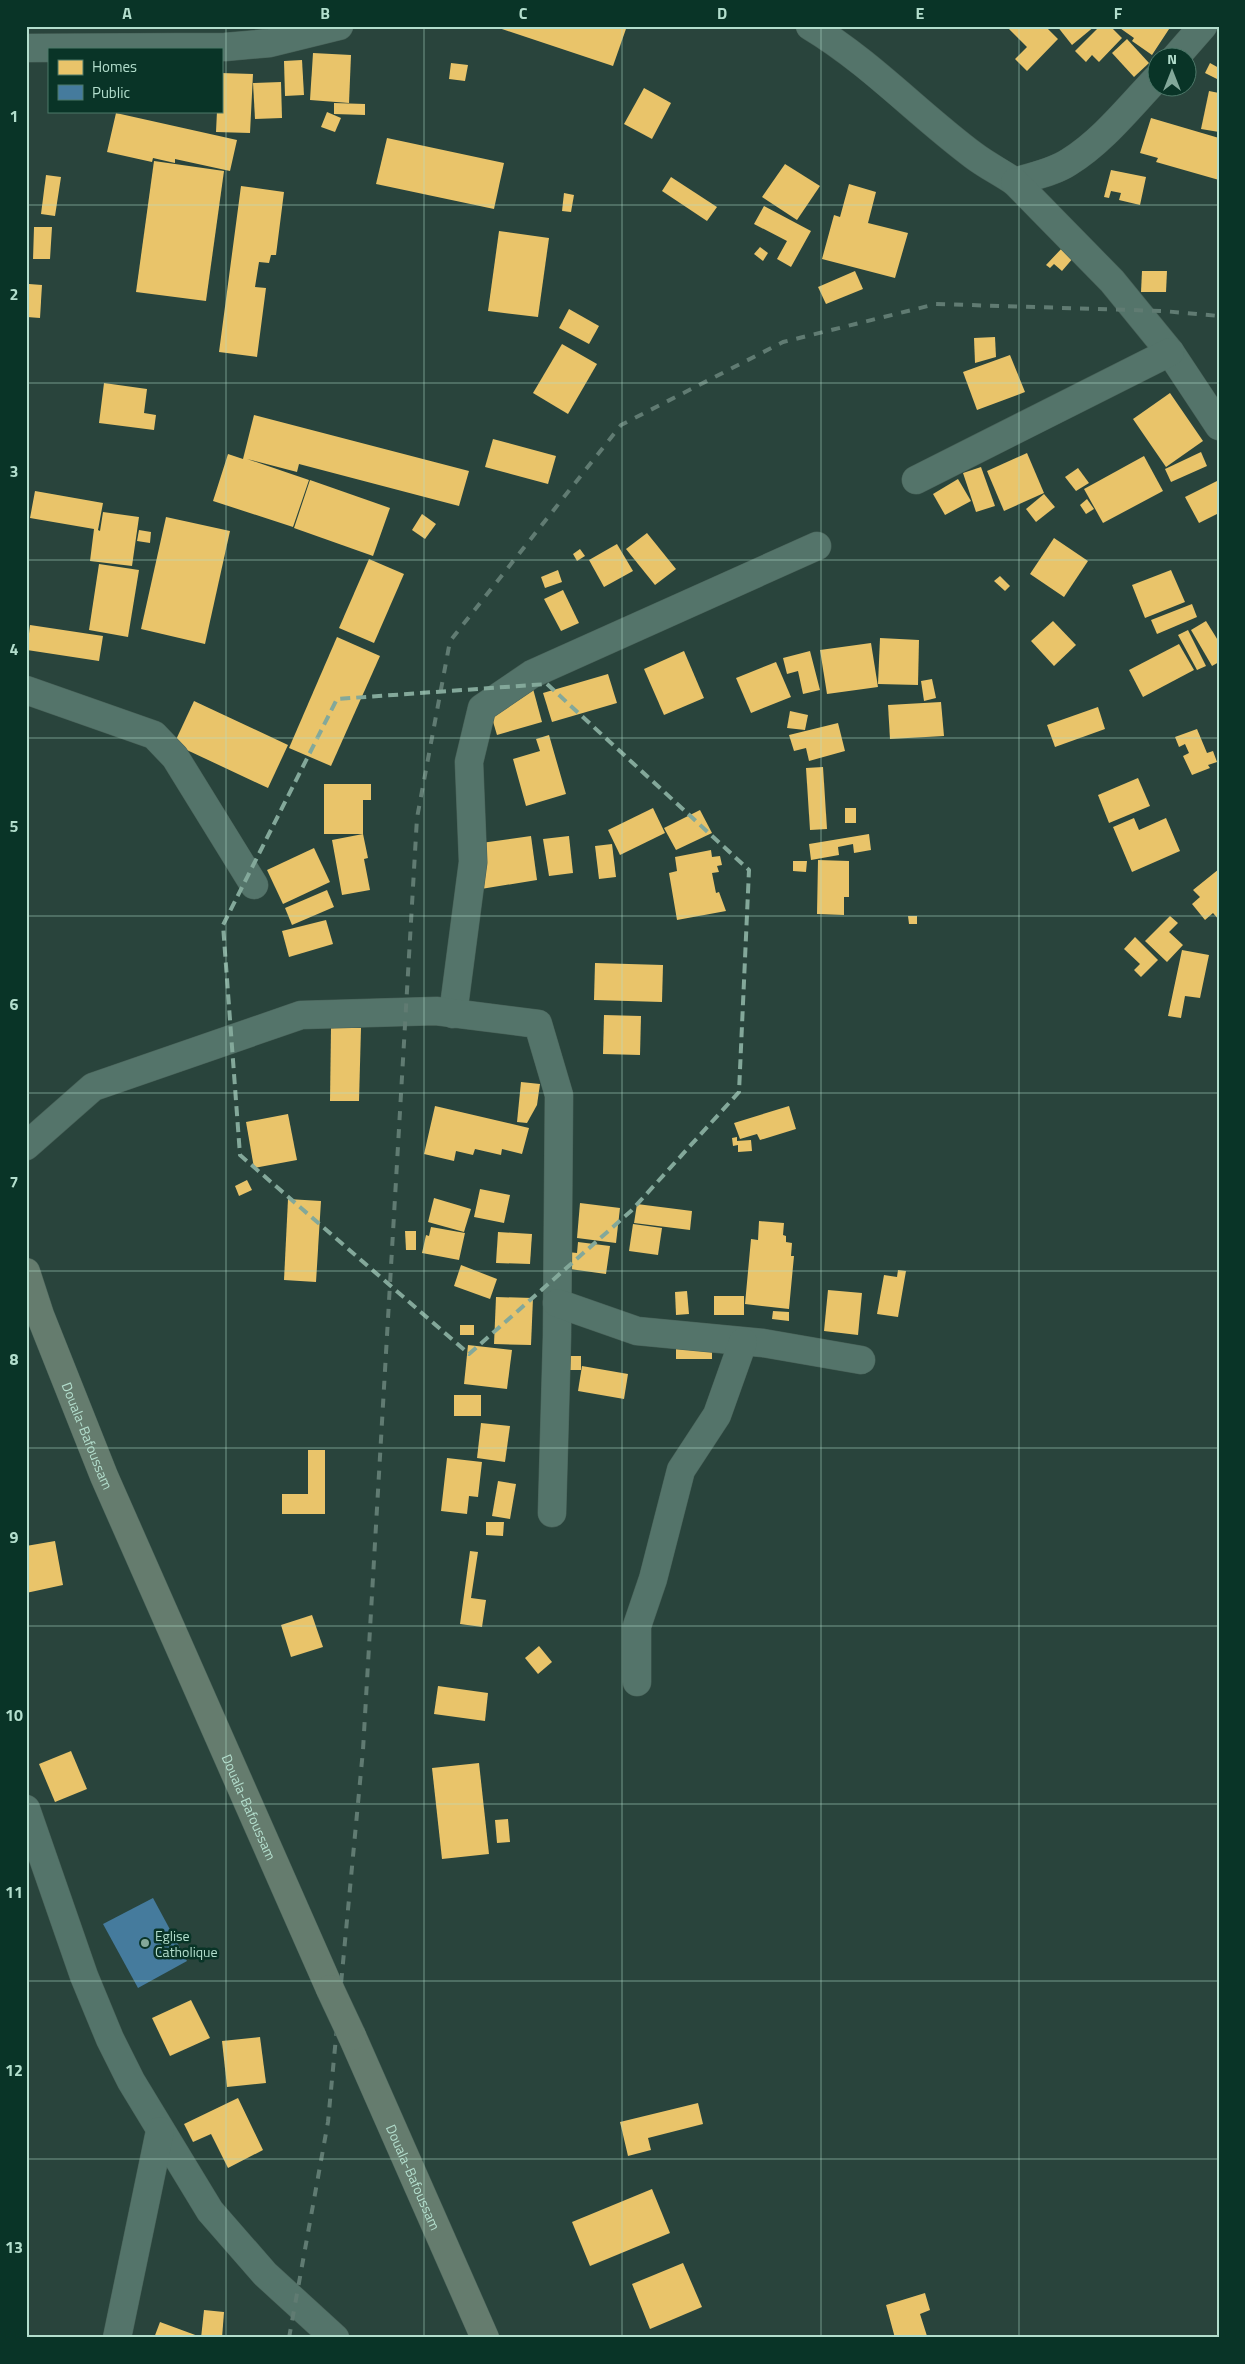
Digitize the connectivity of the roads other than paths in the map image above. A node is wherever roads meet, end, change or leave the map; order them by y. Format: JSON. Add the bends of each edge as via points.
{"nodes":[{"id":1,"x":339,"y":26,"type":"edge"},
{"id":2,"x":810,"y":26,"type":"edge"},
{"id":3,"x":1203,"y":26,"type":"edge"},
{"id":4,"x":26,"y":48,"type":"edge"},
{"id":5,"x":1184,"y":48,"type":"edge"},
{"id":6,"x":1148,"y":87,"type":"edge"},
{"id":7,"x":1016,"y":182,"type":"junction"},
{"id":8,"x":1170,"y":352,"type":"junction"},
{"id":9,"x":1219,"y":426,"type":"edge"},
{"id":10,"x":916,"y":480,"type":"dead end"},
{"id":11,"x":818,"y":546,"type":"dead end"},
{"id":12,"x":26,"y":690,"type":"edge"},
{"id":13,"x":254,"y":885,"type":"dead end"},
{"id":14,"x":453,"y":1014,"type":"junction"},
{"id":15,"x":26,"y":1146,"type":"edge"},
{"id":16,"x":26,"y":1272,"type":"edge"},
{"id":17,"x":557,"y":1302,"type":"junction"},
{"id":18,"x":743,"y":1342,"type":"junction"},
{"id":19,"x":861,"y":1360,"type":"dead end"},
{"id":20,"x":552,"y":1513,"type":"dead end"},
{"id":21,"x":637,"y":1682,"type":"dead end"},
{"id":22,"x":26,"y":1809,"type":"edge"},
{"id":23,"x":160,"y":2131,"type":"junction"},
{"id":24,"x":117,"y":2338,"type":"edge"},
{"id":25,"x":335,"y":2338,"type":"edge"},
{"id":26,"x":485,"y":2338,"type":"edge"}],
"edges":[{"from":1,"to":4,"type":"street","via":[[270,43],[225,47]]},
{"from":2,"to":7,"type":"street","via":[[883,80],[974,156]]},
{"from":3,"to":5,"type":"street"},
{"from":6,"to":7,"type":"street","via":[[1084,152],[1068,163]]},
{"from":7,"to":8,"type":"street","via":[[1112,281]]},
{"from":8,"to":9,"type":"street"},
{"from":8,"to":10,"type":"street"},
{"from":11,"to":14,"type":"street","via":[[532,674],[482,708],[469,762],[473,862]]},
{"from":12,"to":13,"type":"street","via":[[154,735],[175,758]]},
{"from":14,"to":15,"type":"street","via":[[436,1011],[301,1015],[93,1087]]},
{"from":14,"to":17,"type":"street","via":[[538,1024],[559,1095]]},
{"from":16,"to":26,"type":"highway","name":"Douala-Bafoussam","bridge":true,"via":[[104,1476]]},
{"from":17,"to":18,"type":"street","via":[[637,1331]]},
{"from":17,"to":20,"type":"street"},
{"from":18,"to":19,"type":"street"},
{"from":18,"to":21,"type":"street","via":[[717,1415],[681,1470],[653,1579],[637,1626]]},
{"from":22,"to":23,"type":"street","via":[[106,2030]]},
{"from":23,"to":24,"type":"street"},
{"from":23,"to":25,"type":"street","via":[[210,2211],[265,2274]]}]}
